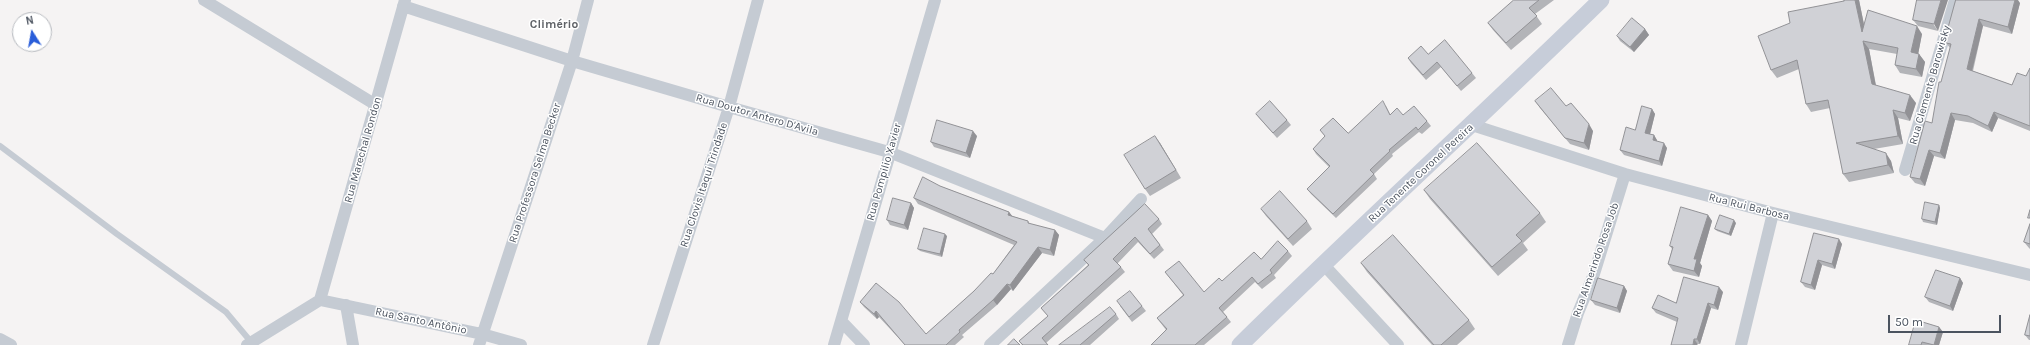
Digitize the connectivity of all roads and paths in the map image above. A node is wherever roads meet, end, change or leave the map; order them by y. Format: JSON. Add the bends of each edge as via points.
{"nodes":[{"id":1,"x":204,"y":0,"type":"edge"},
{"id":2,"x":588,"y":0,"type":"edge"},
{"id":3,"x":758,"y":0,"type":"edge"},
{"id":4,"x":934,"y":0,"type":"edge"},
{"id":5,"x":1601,"y":0,"type":"edge"},
{"id":6,"x":1956,"y":0,"type":"edge"},
{"id":7,"x":404,"y":3,"type":"edge"},
{"id":8,"x":572,"y":61,"type":"junction"},
{"id":9,"x":376,"y":105,"type":"junction"},
{"id":10,"x":729,"y":107,"type":"junction"},
{"id":11,"x":1472,"y":125,"type":"junction"},
{"id":12,"x":0,"y":146,"type":"edge"},
{"id":13,"x":889,"y":152,"type":"junction"},
{"id":14,"x":1905,"y":170,"type":"dead end"},
{"id":15,"x":1625,"y":174,"type":"junction"},
{"id":16,"x":1141,"y":199,"type":"dead end"},
{"id":17,"x":1773,"y":213,"type":"junction"},
{"id":18,"x":1105,"y":238,"type":"junction"},
{"id":19,"x":1323,"y":264,"type":"junction"},
{"id":20,"x":2030,"y":275,"type":"edge"},
{"id":21,"x":320,"y":300,"type":"junction"},
{"id":22,"x":346,"y":305,"type":"junction"},
{"id":23,"x":841,"y":321,"type":"junction"},
{"id":24,"x":0,"y":339,"type":"edge"},
{"id":25,"x":1386,"y":339,"type":"edge"},
{"id":26,"x":481,"y":340,"type":"edge"},
{"id":27,"x":249,"y":344,"type":"edge"},
{"id":28,"x":11,"y":345,"type":"edge"},
{"id":29,"x":353,"y":345,"type":"edge"},
{"id":30,"x":522,"y":345,"type":"edge"},
{"id":31,"x":653,"y":345,"type":"edge"},
{"id":32,"x":834,"y":345,"type":"edge"},
{"id":33,"x":864,"y":345,"type":"edge"},
{"id":34,"x":990,"y":345,"type":"edge"},
{"id":35,"x":1240,"y":345,"type":"edge"},
{"id":36,"x":1398,"y":345,"type":"edge"},
{"id":37,"x":1568,"y":345,"type":"edge"},
{"id":38,"x":1741,"y":345,"type":"edge"}],
"edges":[{"from":1,"to":9,"type":"street"},
{"from":2,"to":8,"type":"street","name":"Rua Professora Selma Becker"},
{"from":3,"to":10,"type":"street","name":"Rua Clovis Itaqui Trindade"},
{"from":4,"to":13,"type":"street","name":"Rua Pompilio Xavier"},
{"from":5,"to":11,"type":"main road","name":"Rua Tenente Coronel Pereira"},
{"from":6,"to":14,"type":"street","name":"Rua Clemente Barowisky"},
{"from":7,"to":8,"type":"street","name":"Rua Doutor Antero D'Avila"},
{"from":7,"to":9,"type":"street","name":"Rua Marechal Rondon"},
{"from":8,"to":10,"type":"street","name":"Rua Doutor Antero D'Avila"},
{"from":8,"to":26,"type":"street","name":"Rua Professora Selma Becker"},
{"from":9,"to":21,"type":"street","name":"Rua Marechal Rondon"},
{"from":10,"to":13,"type":"street","name":"Rua Doutor Antero D'Avila"},
{"from":10,"to":31,"type":"street","name":"Rua Clovis Itaqui Trindade"},
{"from":11,"to":15,"type":"street","name":"Rua Rui Barbosa"},
{"from":11,"to":19,"type":"main road","name":"Rua Tenente Coronel Pereira"},
{"from":12,"to":27,"type":"lane","via":[[226,312]]},
{"from":13,"to":18,"type":"street","name":"Rua Doutor Antero D'Avila"},
{"from":13,"to":23,"type":"street","name":"Rua Pompilio Xavier"},
{"from":15,"to":17,"type":"street","name":"Rua Rui Barbosa"},
{"from":15,"to":37,"type":"street","name":"Rua Almerindo Rosa Job","via":[[1594,274]]},
{"from":16,"to":18,"type":"street"},
{"from":17,"to":20,"type":"street","name":"Rua Rui Barbosa"},
{"from":17,"to":38,"type":"street"},
{"from":18,"to":34,"type":"street"},
{"from":19,"to":25,"type":"street"},
{"from":19,"to":35,"type":"main road","name":"Rua Tenente Coronel Pereira"},
{"from":21,"to":22,"type":"street","name":"Rua Santo Antônio"},
{"from":21,"to":27,"type":"street"},
{"from":22,"to":26,"type":"street","name":"Rua Santo Antônio"},
{"from":22,"to":29,"type":"street"},
{"from":23,"to":32,"type":"street","name":"Rua Pompilio Xavier"},
{"from":23,"to":33,"type":"street"},
{"from":24,"to":28,"type":"street"},
{"from":25,"to":36,"type":"street"},
{"from":26,"to":30,"type":"street","name":"Rua Santo Antônio"}]}
